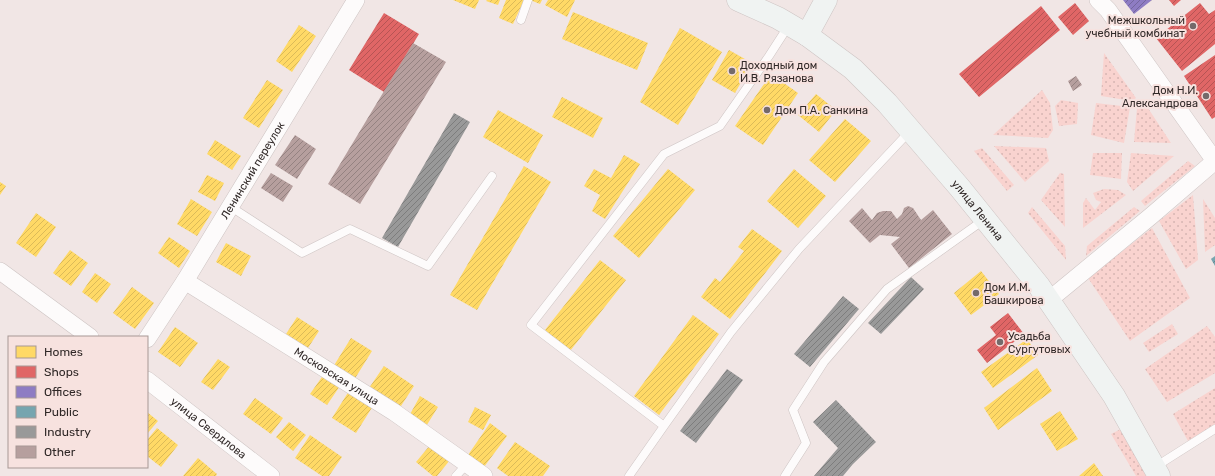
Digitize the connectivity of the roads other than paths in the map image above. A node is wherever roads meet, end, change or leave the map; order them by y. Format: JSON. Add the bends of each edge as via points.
{"nodes":[{"id":1,"x":356,"y":0,"type":"edge"},
{"id":2,"x":528,"y":0,"type":"edge"},
{"id":3,"x":738,"y":0,"type":"edge"},
{"id":4,"x":826,"y":0,"type":"edge"},
{"id":5,"x":1098,"y":0,"type":"edge"},
{"id":6,"x":521,"y":20,"type":"dead end"},
{"id":7,"x":798,"y":29,"type":"junction"},
{"id":8,"x":911,"y":130,"type":"junction"},
{"id":9,"x":492,"y":176,"type":"dead end"},
{"id":10,"x":231,"y":207,"type":"junction"},
{"id":11,"x":985,"y":218,"type":"junction"},
{"id":12,"x":0,"y":271,"type":"edge"},
{"id":13,"x":185,"y":281,"type":"junction"},
{"id":14,"x":1049,"y":300,"type":"junction"},
{"id":15,"x":89,"y":336,"type":"edge"},
{"id":16,"x":148,"y":337,"type":"edge"},
{"id":17,"x":148,"y":381,"type":"edge"},
{"id":18,"x":664,"y":426,"type":"junction"},
{"id":19,"x":1215,"y":429,"type":"edge"},
{"id":20,"x":470,"y":471,"type":"edge"},
{"id":21,"x":1157,"y":472,"type":"edge"},
{"id":22,"x":271,"y":476,"type":"edge"},
{"id":23,"x":629,"y":476,"type":"edge"},
{"id":24,"x":785,"y":476,"type":"edge"}],
"edges":[{"from":1,"to":10,"type":"street","name":"Ленинский переулок"},
{"from":2,"to":6,"type":"lane"},
{"from":3,"to":7,"type":"main road","name":"улица Ленина"},
{"from":4,"to":7,"type":"main road"},
{"from":5,"to":14,"type":"street","via":[[1136,48],[1214,161]]},
{"from":7,"to":8,"type":"main road","name":"улица Ленина","via":[[853,69]]},
{"from":7,"to":18,"type":"lane","via":[[769,56],[720,126],[664,154],[531,325]]},
{"from":8,"to":11,"type":"main road","name":"улица Ленина"},
{"from":8,"to":18,"type":"lane","via":[[799,249],[732,332]]},
{"from":9,"to":10,"type":"lane","via":[[428,266],[350,230],[302,253]]},
{"from":10,"to":13,"type":"street","name":"Ленинский переулок"},
{"from":11,"to":14,"type":"main road","name":"улица Ленина"},
{"from":11,"to":24,"type":"lane","via":[[887,289],[824,362],[793,410],[806,443]]},
{"from":12,"to":15,"type":"street"},
{"from":13,"to":16,"type":"street","name":"Ленинский переулок"},
{"from":13,"to":20,"type":"street","name":"Московская улица","via":[[394,412]]},
{"from":14,"to":21,"type":"main road","name":"улица Ленина","via":[[1114,396]]},
{"from":17,"to":22,"type":"street","name":"улица Свердлова"},
{"from":18,"to":23,"type":"lane"},
{"from":19,"to":21,"type":"lane"}]}
